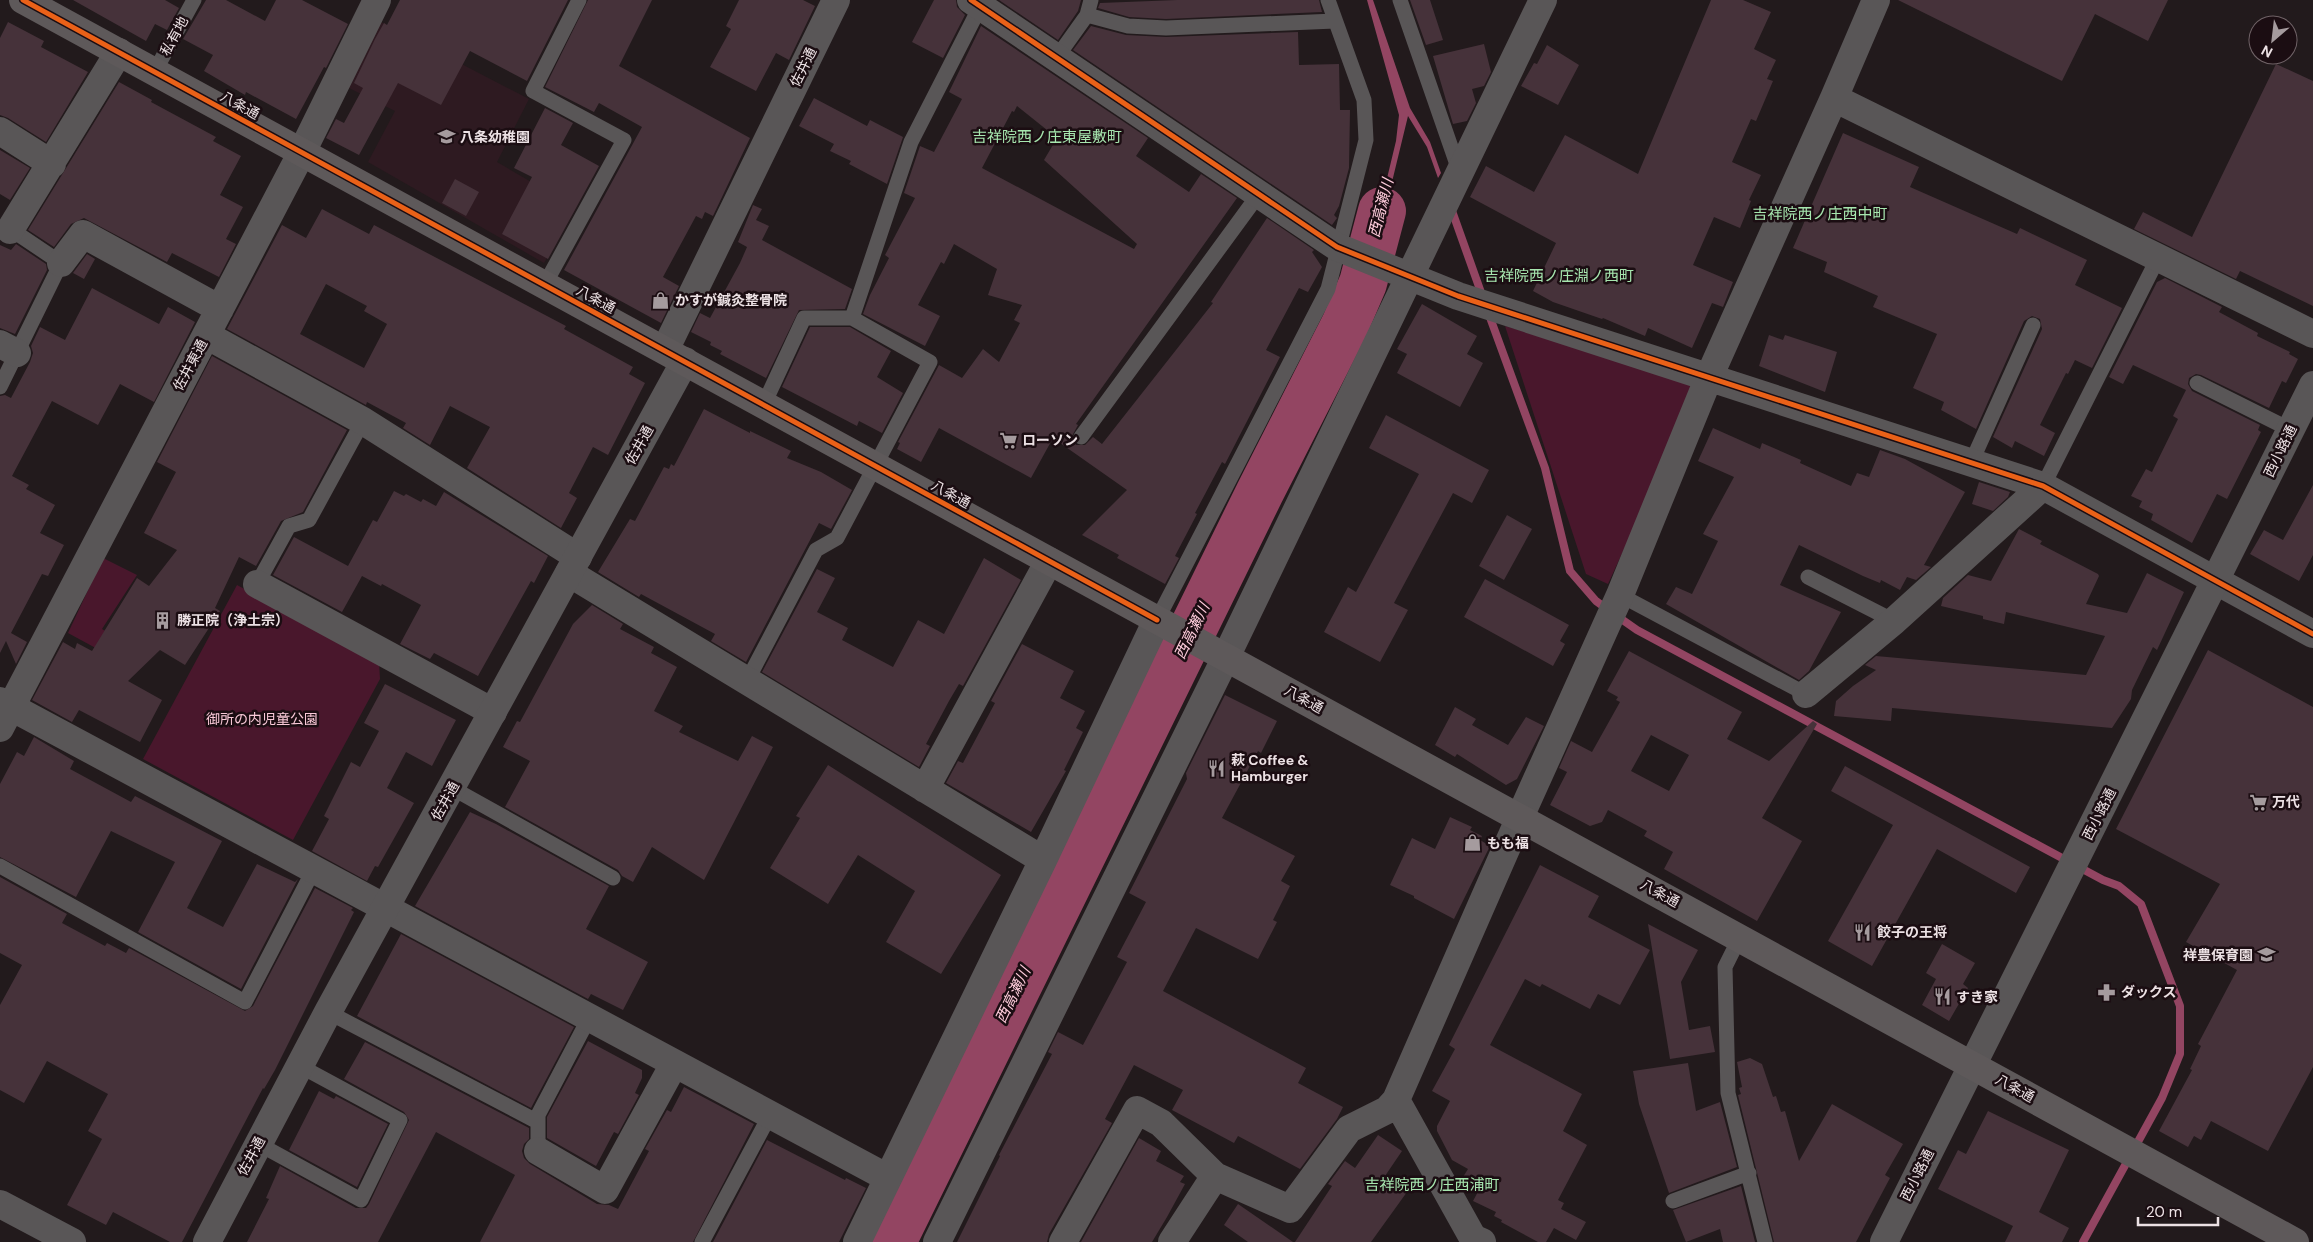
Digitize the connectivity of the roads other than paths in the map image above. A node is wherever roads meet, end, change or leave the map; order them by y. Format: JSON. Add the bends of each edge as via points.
{"nodes":[{"id":1,"x":23,"y":0,"type":"edge"},
{"id":2,"x":194,"y":0,"type":"edge"},
{"id":3,"x":377,"y":0,"type":"edge"},
{"id":4,"x":579,"y":0,"type":"edge"},
{"id":5,"x":836,"y":0,"type":"edge"},
{"id":6,"x":1328,"y":0,"type":"edge"},
{"id":7,"x":1400,"y":0,"type":"edge"},
{"id":8,"x":1543,"y":0,"type":"edge"},
{"id":9,"x":1876,"y":0,"type":"edge"},
{"id":10,"x":976,"y":2,"type":"edge"},
{"id":11,"x":1089,"y":7,"type":"edge"},
{"id":12,"x":1335,"y":22,"type":"junction"},
{"id":13,"x":119,"y":52,"type":"junction"},
{"id":14,"x":1057,"y":57,"type":"junction"},
{"id":15,"x":155,"y":71,"type":"junction"},
{"id":16,"x":1834,"y":98,"type":"junction"},
{"id":17,"x":0,"y":131,"type":"edge"},
{"id":18,"x":302,"y":152,"type":"junction"},
{"id":19,"x":52,"y":164,"type":"junction"},
{"id":20,"x":1458,"y":178,"type":"junction"},
{"id":21,"x":1259,"y":194,"type":"junction"},
{"id":22,"x":5,"y":225,"type":"edge"},
{"id":23,"x":1341,"y":249,"type":"junction"},
{"id":24,"x":2158,"y":258,"type":"junction"},
{"id":25,"x":61,"y":263,"type":"junction"},
{"id":26,"x":1403,"y":275,"type":"junction"},
{"id":27,"x":545,"y":284,"type":"junction"},
{"id":28,"x":220,"y":309,"type":"junction"},
{"id":29,"x":852,"y":318,"type":"junction"},
{"id":30,"x":2033,"y":325,"type":"dead end"},
{"id":31,"x":2313,"y":334,"type":"edge"},
{"id":32,"x":206,"y":336,"type":"junction"},
{"id":33,"x":8,"y":349,"type":"edge"},
{"id":34,"x":675,"y":356,"type":"junction"},
{"id":35,"x":1709,"y":377,"type":"junction"},
{"id":36,"x":2197,"y":383,"type":"dead end"},
{"id":37,"x":2313,"y":385,"type":"edge"},
{"id":38,"x":0,"y":388,"type":"edge"},
{"id":39,"x":764,"y":404,"type":"junction"},
{"id":40,"x":363,"y":421,"type":"junction"},
{"id":41,"x":2291,"y":430,"type":"junction"},
{"id":42,"x":1080,"y":437,"type":"dead end"},
{"id":43,"x":1972,"y":461,"type":"junction"},
{"id":44,"x":876,"y":466,"type":"junction"},
{"id":45,"x":2043,"y":486,"type":"junction"},
{"id":46,"x":1049,"y":561,"type":"junction"},
{"id":47,"x":574,"y":565,"type":"junction"},
{"id":48,"x":1808,"y":578,"type":"dead end"},
{"id":49,"x":2216,"y":582,"type":"junction"},
{"id":50,"x":256,"y":584,"type":"joint"},
{"id":51,"x":1620,"y":595,"type":"junction"},
{"id":52,"x":1157,"y":620,"type":"junction"},
{"id":53,"x":1894,"y":621,"type":"junction"},
{"id":54,"x":2313,"y":634,"type":"edge"},
{"id":55,"x":1226,"y":657,"type":"junction"},
{"id":56,"x":747,"y":681,"type":"junction"},
{"id":57,"x":1806,"y":694,"type":"joint"},
{"id":58,"x":4,"y":712,"type":"edge"},
{"id":59,"x":493,"y":712,"type":"junction"},
{"id":60,"x":452,"y":788,"type":"junction"},
{"id":61,"x":925,"y":789,"type":"junction"},
{"id":62,"x":1520,"y":816,"type":"junction"},
{"id":63,"x":1043,"y":860,"type":"junction"},
{"id":64,"x":0,"y":866,"type":"edge"},
{"id":65,"x":313,"y":871,"type":"junction"},
{"id":66,"x":613,"y":878,"type":"dead end"},
{"id":67,"x":385,"y":910,"type":"junction"},
{"id":68,"x":1740,"y":937,"type":"junction"},
{"id":69,"x":328,"y":1012,"type":"junction"},
{"id":70,"x":589,"y":1018,"type":"junction"},
{"id":71,"x":674,"y":1064,"type":"junction"},
{"id":72,"x":1973,"y":1064,"type":"junction"},
{"id":73,"x":300,"y":1066,"type":"junction"},
{"id":74,"x":1396,"y":1100,"type":"junction"},
{"id":75,"x":770,"y":1115,"type":"junction"},
{"id":76,"x":538,"y":1122,"type":"junction"},
{"id":77,"x":258,"y":1144,"type":"junction"},
{"id":78,"x":538,"y":1151,"type":"joint"},
{"id":79,"x":1749,"y":1173,"type":"junction"},
{"id":80,"x":1214,"y":1176,"type":"junction"},
{"id":81,"x":888,"y":1178,"type":"junction"},
{"id":82,"x":1673,"y":1201,"type":"dead end"},
{"id":83,"x":0,"y":1204,"type":"edge"},
{"id":84,"x":72,"y":1242,"type":"edge"},
{"id":85,"x":207,"y":1242,"type":"edge"},
{"id":86,"x":702,"y":1242,"type":"edge"},
{"id":87,"x":857,"y":1242,"type":"edge"},
{"id":88,"x":937,"y":1242,"type":"edge"},
{"id":89,"x":1063,"y":1242,"type":"edge"},
{"id":90,"x":1172,"y":1242,"type":"edge"},
{"id":91,"x":1482,"y":1242,"type":"edge"},
{"id":92,"x":1765,"y":1242,"type":"edge"},
{"id":93,"x":1884,"y":1242,"type":"edge"},
{"id":94,"x":2295,"y":1242,"type":"edge"}],
"edges":[{"from":1,"to":13,"type":"main road","name":"八条通"},
{"from":2,"to":15,"type":"lane","name":"私有地"},
{"from":3,"to":18,"type":"street","name":"佐井東通"},
{"from":4,"to":27,"type":"lane","via":[[533,91],[624,140]]},
{"from":5,"to":34,"type":"street","name":"佐井通"},
{"from":6,"to":12,"type":"lane"},
{"from":7,"to":20,"type":"lane"},
{"from":8,"to":20,"type":"street"},
{"from":9,"to":16,"type":"street"},
{"from":10,"to":14,"type":"street"},
{"from":10,"to":29,"type":"lane","via":[[911,142]]},
{"from":11,"to":12,"type":"lane","via":[[1128,26],[1166,28]]},
{"from":11,"to":14,"type":"lane"},
{"from":12,"to":23,"type":"lane","via":[[1364,100],[1366,140]]},
{"from":13,"to":15,"type":"main road","name":"八条通"},
{"from":13,"to":19,"type":"street"},
{"from":14,"to":21,"type":"street"},
{"from":15,"to":18,"type":"main road","name":"八条通"},
{"from":16,"to":24,"type":"street"},
{"from":16,"to":35,"type":"street"},
{"from":17,"to":19,"type":"street"},
{"from":18,"to":27,"type":"main road","name":"八条通"},
{"from":18,"to":28,"type":"street","name":"佐井東通"},
{"from":19,"to":22,"type":"street"},
{"from":20,"to":26,"type":"street","via":[[1438,222]]},
{"from":21,"to":23,"type":"street"},
{"from":21,"to":42,"type":"lane"},
{"from":22,"to":25,"type":"lane"},
{"from":23,"to":26,"type":"street"},
{"from":23,"to":52,"type":"lane","via":[[1328,289]]},
{"from":24,"to":31,"type":"street"},
{"from":24,"to":45,"type":"lane"},
{"from":25,"to":28,"type":"street","via":[[83,234]]},
{"from":25,"to":33,"type":"lane"},
{"from":26,"to":35,"type":"street","via":[[1458,296]]},
{"from":26,"to":55,"type":"street"},
{"from":27,"to":34,"type":"main road","name":"八条通"},
{"from":28,"to":32,"type":"street","name":"佐井東通"},
{"from":29,"to":39,"type":"lane","via":[[804,318]]},
{"from":29,"to":44,"type":"lane","via":[[930,362]]},
{"from":30,"to":43,"type":"lane"},
{"from":32,"to":40,"type":"street"},
{"from":32,"to":58,"type":"street","name":"佐井東通"},
{"from":33,"to":38,"type":"lane"},
{"from":34,"to":39,"type":"main road","name":"八条通"},
{"from":34,"to":47,"type":"street","name":"佐井通"},
{"from":35,"to":43,"type":"street"},
{"from":35,"to":51,"type":"street"},
{"from":36,"to":41,"type":"lane"},
{"from":37,"to":41,"type":"street","name":"西小路通"},
{"from":39,"to":44,"type":"main road","name":"八条通"},
{"from":40,"to":47,"type":"street"},
{"from":40,"to":50,"type":"lane","via":[[309,520],[289,526]]},
{"from":41,"to":49,"type":"street","name":"西小路通"},
{"from":43,"to":45,"type":"street"},
{"from":44,"to":46,"type":"main road","name":"八条通"},
{"from":44,"to":56,"type":"lane","via":[[837,538],[816,550]]},
{"from":45,"to":49,"type":"street"},
{"from":45,"to":53,"type":"street"},
{"from":46,"to":52,"type":"main road","name":"八条通"},
{"from":46,"to":61,"type":"street"},
{"from":47,"to":56,"type":"street"},
{"from":47,"to":59,"type":"street","name":"佐井通"},
{"from":48,"to":53,"type":"lane"},
{"from":49,"to":54,"type":"street"},
{"from":49,"to":72,"type":"street","name":"西小路通"},
{"from":50,"to":59,"type":"street"},
{"from":51,"to":57,"type":"lane"},
{"from":51,"to":62,"type":"street"},
{"from":52,"to":55,"type":"main road","name":"八条通"},
{"from":52,"to":63,"type":"street"},
{"from":53,"to":57,"type":"street"},
{"from":55,"to":62,"type":"main road","name":"八条通"},
{"from":55,"to":88,"type":"street"},
{"from":56,"to":61,"type":"street"},
{"from":58,"to":65,"type":"street"},
{"from":59,"to":60,"type":"street","name":"佐井通"},
{"from":60,"to":66,"type":"lane"},
{"from":60,"to":67,"type":"street","name":"佐井通"},
{"from":61,"to":63,"type":"street"},
{"from":62,"to":68,"type":"main road","name":"八条通"},
{"from":62,"to":74,"type":"street"},
{"from":63,"to":81,"type":"street"},
{"from":64,"to":65,"type":"lane","via":[[245,1002]]},
{"from":65,"to":67,"type":"street"},
{"from":67,"to":69,"type":"street","name":"佐井通"},
{"from":67,"to":70,"type":"street"},
{"from":68,"to":72,"type":"main road","name":"八条通"},
{"from":68,"to":79,"type":"lane","via":[[1725,967],[1728,1093]]},
{"from":69,"to":73,"type":"street","name":"佐井通"},
{"from":69,"to":76,"type":"lane"},
{"from":70,"to":71,"type":"street"},
{"from":70,"to":76,"type":"lane","via":[[538,1114]]},
{"from":71,"to":75,"type":"street"},
{"from":71,"to":78,"type":"street","via":[[605,1190]]},
{"from":72,"to":93,"type":"street","name":"西小路通"},
{"from":72,"to":94,"type":"main road","name":"八条通"},
{"from":73,"to":77,"type":"street","name":"佐井通"},
{"from":73,"to":77,"type":"lane","via":[[400,1120],[361,1200]]},
{"from":74,"to":80,"type":"street","via":[[1386,1110],[1350,1129],[1290,1209]]},
{"from":74,"to":91,"type":"street","via":[[1473,1238]]},
{"from":75,"to":81,"type":"street"},
{"from":75,"to":86,"type":"lane"},
{"from":76,"to":78,"type":"lane"},
{"from":77,"to":85,"type":"street","name":"佐井通"},
{"from":79,"to":82,"type":"lane"},
{"from":79,"to":92,"type":"lane"},
{"from":80,"to":89,"type":"street","via":[[1162,1123],[1137,1110]]},
{"from":80,"to":90,"type":"street"},
{"from":81,"to":87,"type":"street"},
{"from":83,"to":84,"type":"street"}]}
